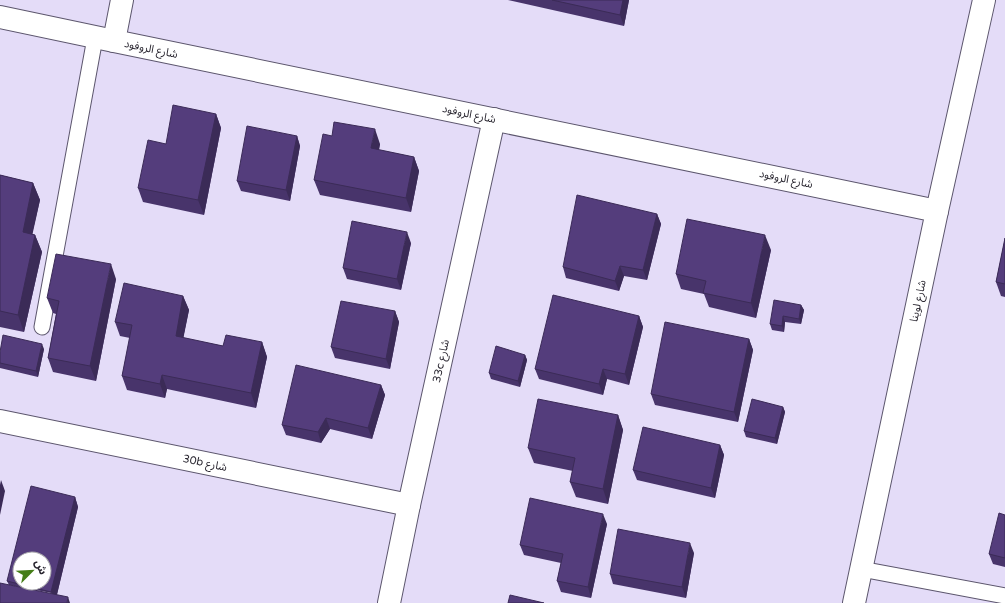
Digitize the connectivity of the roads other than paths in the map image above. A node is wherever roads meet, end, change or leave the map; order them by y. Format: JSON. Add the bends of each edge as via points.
{"nodes":[{"id":1,"x":122,"y":0,"type":"edge"},
{"id":2,"x":984,"y":0,"type":"edge"},
{"id":3,"x":0,"y":17,"type":"edge"},
{"id":4,"x":105,"y":40,"type":"junction"},
{"id":5,"x":494,"y":119,"type":"junction"},
{"id":6,"x":937,"y":210,"type":"junction"},
{"id":7,"x":42,"y":327,"type":"dead end"},
{"id":8,"x":0,"y":421,"type":"edge"},
{"id":9,"x":409,"y":505,"type":"junction"},
{"id":10,"x":861,"y":569,"type":"junction"},
{"id":11,"x":1005,"y":596,"type":"edge"},
{"id":12,"x":389,"y":603,"type":"edge"},
{"id":13,"x":854,"y":603,"type":"edge"}],
"edges":[{"from":1,"to":4,"type":"street"},
{"from":2,"to":6,"type":"street","name":"شارع لوينا"},
{"from":3,"to":4,"type":"street","name":"شارع الروفود"},
{"from":4,"to":5,"type":"street","name":"شارع الروفود"},
{"from":4,"to":7,"type":"lane"},
{"from":5,"to":6,"type":"street","name":"شارع الروفود"},
{"from":5,"to":9,"type":"street","name":"33c شارع"},
{"from":6,"to":10,"type":"street","name":"شارع لوينا"},
{"from":8,"to":9,"type":"street","name":"30b شارع"},
{"from":9,"to":12,"type":"street","name":"33c شارع"},
{"from":10,"to":11,"type":"lane"},
{"from":10,"to":13,"type":"street","name":"شارع لوينا"}]}
